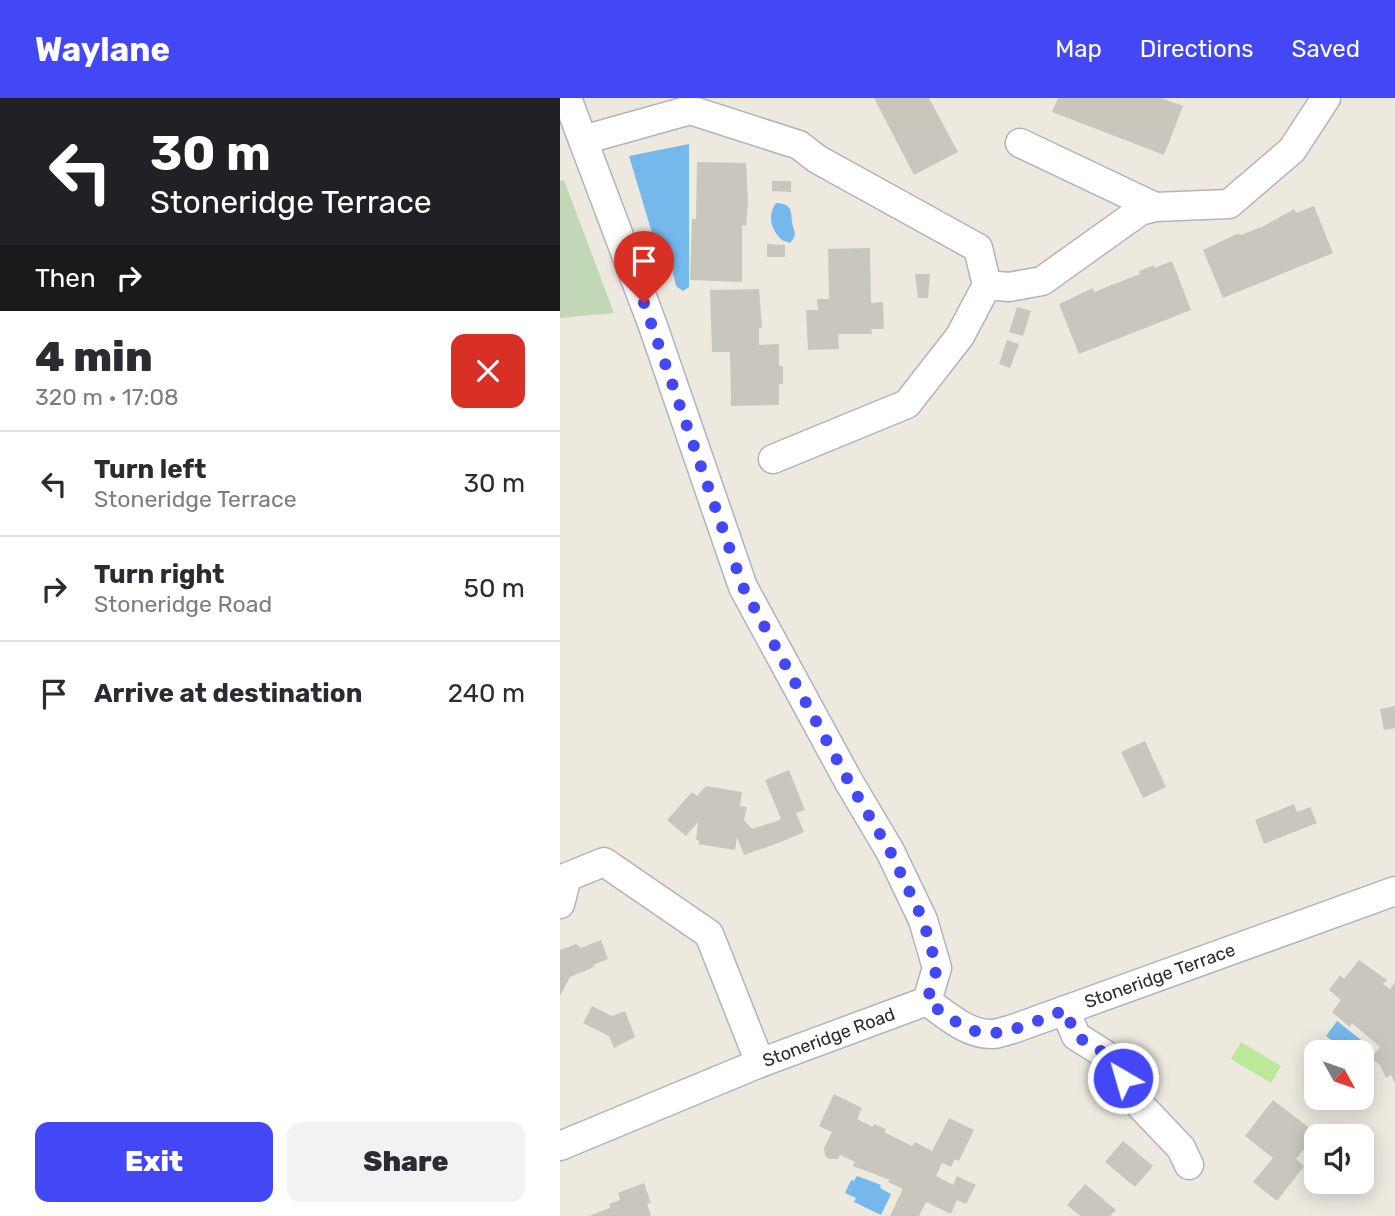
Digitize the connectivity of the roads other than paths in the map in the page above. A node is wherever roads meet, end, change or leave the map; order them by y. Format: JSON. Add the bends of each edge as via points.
{"nodes":[{"id":1,"x":567,"y":98,"type":"edge"},
{"id":2,"x":1326,"y":98,"type":"edge"},
{"id":3,"x":583,"y":140,"type":"junction"},
{"id":4,"x":1020,"y":143,"type":"dead end"},
{"id":5,"x":1155,"y":207,"type":"junction"},
{"id":6,"x":987,"y":285,"type":"junction"},
{"id":7,"x":773,"y":459,"type":"dead end"},
{"id":8,"x":564,"y":867,"type":"edge"},
{"id":9,"x":1395,"y":891,"type":"edge"},
{"id":10,"x":560,"y":904,"type":"edge"},
{"id":11,"x":927,"y":1001,"type":"junction"},
{"id":12,"x":1065,"y":1010,"type":"junction"},
{"id":13,"x":760,"y":1063,"type":"junction"},
{"id":14,"x":560,"y":1146,"type":"edge"},
{"id":15,"x":1189,"y":1165,"type":"dead end"}],
"edges":[{"from":1,"to":3,"type":"street"},
{"from":2,"to":5,"type":"street","via":[[1292,150],[1229,204]]},
{"from":3,"to":6,"type":"street","via":[[690,110],[799,145],[978,248]]},
{"from":3,"to":11,"type":"street","via":[[743,587],[890,851],[923,920],[937,968]]},
{"from":4,"to":5,"type":"street"},
{"from":5,"to":6,"type":"street","via":[[1140,211],[1042,281],[1009,287]]},
{"from":6,"to":7,"type":"street","via":[[960,336],[907,404]]},
{"from":8,"to":10,"type":"street"},
{"from":8,"to":13,"type":"street","via":[[604,862],[709,934]]},
{"from":9,"to":12,"type":"street","name":"Stoneridge Terrace"},
{"from":11,"to":12,"type":"street","name":"Stoneridge Terrace","via":[[976,1032],[992,1034]]},
{"from":11,"to":13,"type":"street","name":"Stoneridge Road"},
{"from":12,"to":15,"type":"street","via":[[1076,1036],[1104,1053],[1140,1105],[1181,1148]]},
{"from":13,"to":14,"type":"street","name":"Stoneridge Road"}]}
